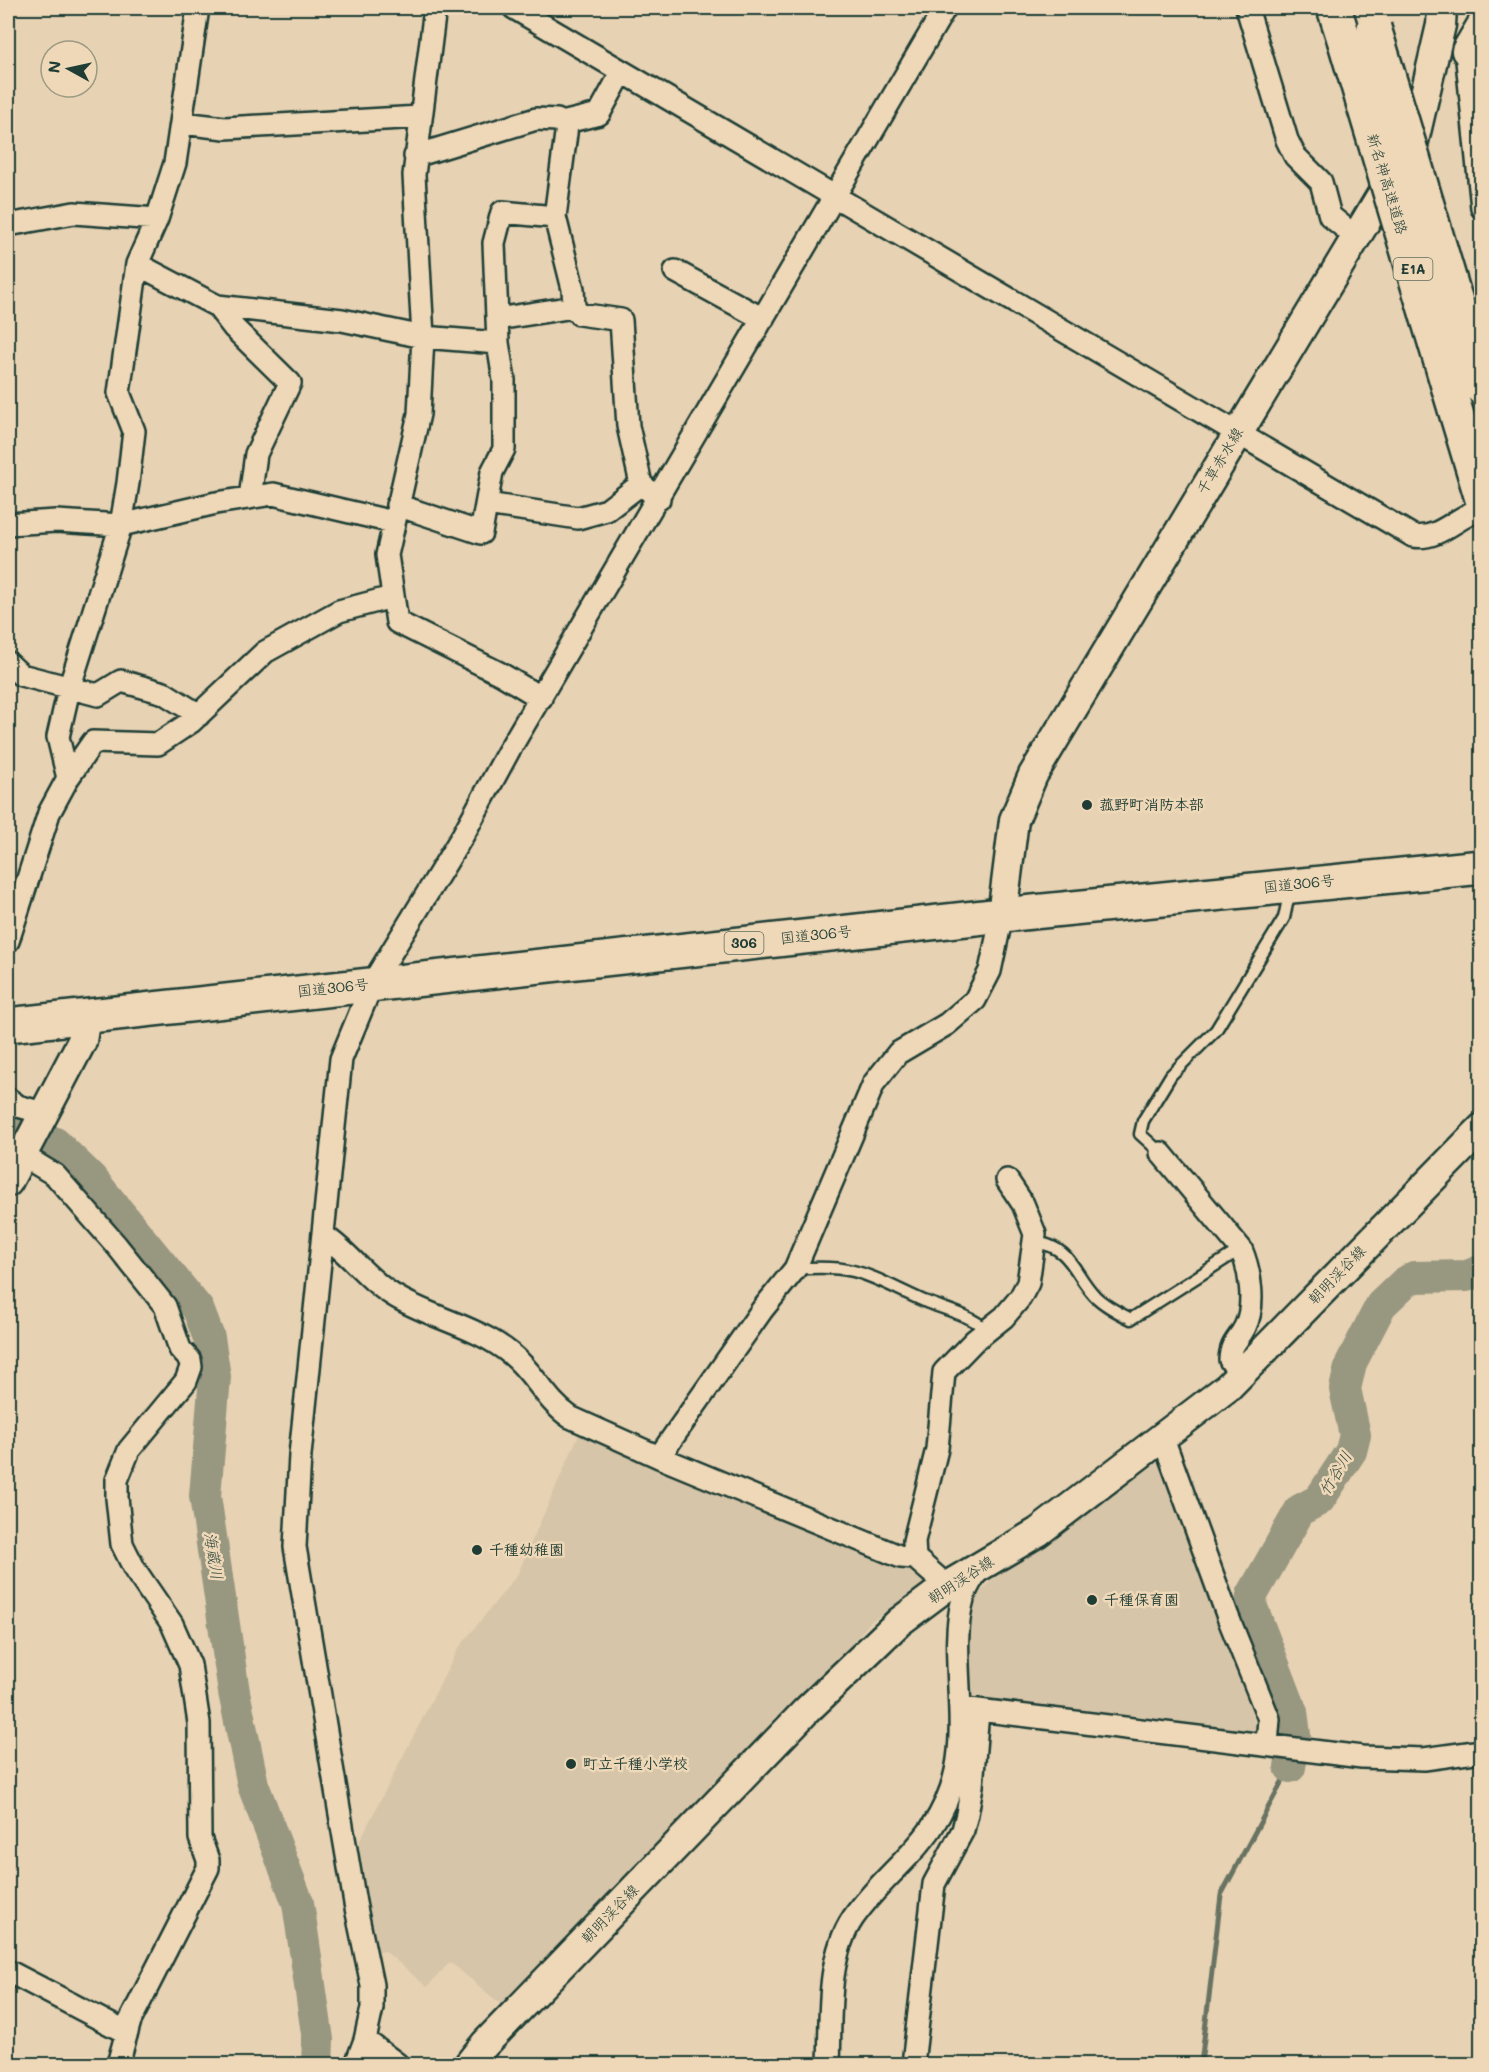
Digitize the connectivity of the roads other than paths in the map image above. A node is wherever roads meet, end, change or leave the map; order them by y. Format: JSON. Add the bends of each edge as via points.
{"nodes":[{"id":1,"x":198,"y":8,"type":"edge"},
{"id":2,"x":435,"y":8,"type":"edge"},
{"id":3,"x":514,"y":8,"type":"edge"},
{"id":4,"x":945,"y":8,"type":"edge"},
{"id":5,"x":1247,"y":8,"type":"edge"},
{"id":6,"x":1334,"y":8,"type":"edge"},
{"id":7,"x":1442,"y":8,"type":"edge"},
{"id":8,"x":1482,"y":24,"type":"edge"},
{"id":9,"x":1362,"y":25,"type":"edge"},
{"id":10,"x":1466,"y":51,"type":"joint"},
{"id":11,"x":622,"y":72,"type":"junction"},
{"id":12,"x":420,"y":117,"type":"junction"},
{"id":13,"x":182,"y":123,"type":"junction"},
{"id":14,"x":562,"y":123,"type":"junction"},
{"id":15,"x":415,"y":156,"type":"junction"},
{"id":16,"x":835,"y":194,"type":"junction"},
{"id":17,"x":1482,"y":208,"type":"edge"},
{"id":18,"x":555,"y":217,"type":"junction"},
{"id":19,"x":157,"y":219,"type":"junction"},
{"id":20,"x":8,"y":225,"type":"edge"},
{"id":21,"x":1356,"y":237,"type":"junction"},
{"id":22,"x":137,"y":264,"type":"junction"},
{"id":23,"x":675,"y":271,"type":"dead end"},
{"id":24,"x":217,"y":306,"type":"junction"},
{"id":25,"x":574,"y":306,"type":"junction"},
{"id":26,"x":497,"y":319,"type":"junction"},
{"id":27,"x":763,"y":319,"type":"junction"},
{"id":28,"x":423,"y":337,"type":"junction"},
{"id":29,"x":498,"y":343,"type":"junction"},
{"id":30,"x":1482,"y":388,"type":"edge"},
{"id":31,"x":1237,"y":432,"type":"junction"},
{"id":32,"x":641,"y":484,"type":"junction"},
{"id":33,"x":250,"y":498,"type":"junction"},
{"id":34,"x":659,"y":499,"type":"junction"},
{"id":35,"x":1482,"y":499,"type":"edge"},
{"id":36,"x":487,"y":504,"type":"junction"},
{"id":37,"x":1482,"y":509,"type":"edge"},
{"id":38,"x":395,"y":513,"type":"junction"},
{"id":39,"x":8,"y":524,"type":"edge"},
{"id":40,"x":121,"y":525,"type":"junction"},
{"id":41,"x":392,"y":597,"type":"junction"},
{"id":42,"x":8,"y":663,"type":"edge"},
{"id":43,"x":69,"y":689,"type":"junction"},
{"id":44,"x":541,"y":698,"type":"junction"},
{"id":45,"x":199,"y":715,"type":"junction"},
{"id":46,"x":68,"y":777,"type":"junction"},
{"id":47,"x":1482,"y":867,"type":"edge"},
{"id":48,"x":1290,"y":884,"type":"junction"},
{"id":49,"x":1002,"y":915,"type":"junction"},
{"id":50,"x":8,"y":941,"type":"edge"},
{"id":51,"x":372,"y":984,"type":"junction"},
{"id":52,"x":86,"y":1016,"type":"junction"},
{"id":53,"x":8,"y":1025,"type":"edge"},
{"id":54,"x":8,"y":1099,"type":"edge"},
{"id":55,"x":41,"y":1116,"type":"junction"},
{"id":56,"x":1482,"y":1128,"type":"edge"},
{"id":57,"x":23,"y":1151,"type":"junction"},
{"id":58,"x":1161,"y":1153,"type":"joint"},
{"id":59,"x":1007,"y":1180,"type":"dead end"},
{"id":60,"x":8,"y":1182,"type":"edge"},
{"id":61,"x":324,"y":1236,"type":"junction"},
{"id":62,"x":1035,"y":1242,"type":"junction"},
{"id":63,"x":1241,"y":1249,"type":"junction"},
{"id":64,"x":795,"y":1269,"type":"junction"},
{"id":65,"x":987,"y":1330,"type":"junction"},
{"id":66,"x":1240,"y":1374,"type":"junction"},
{"id":67,"x":1163,"y":1438,"type":"junction"},
{"id":68,"x":659,"y":1457,"type":"junction"},
{"id":69,"x":915,"y":1558,"type":"junction"},
{"id":70,"x":980,"y":1567,"type":"junction"},
{"id":71,"x":948,"y":1586,"type":"junction"},
{"id":72,"x":970,"y":1709,"type":"junction"},
{"id":73,"x":1268,"y":1745,"type":"junction"},
{"id":74,"x":1482,"y":1751,"type":"edge"},
{"id":75,"x":8,"y":1971,"type":"edge"},
{"id":76,"x":127,"y":2033,"type":"junction"},
{"id":77,"x":365,"y":2040,"type":"junction"},
{"id":78,"x":118,"y":2064,"type":"edge"},
{"id":79,"x":356,"y":2064,"type":"edge"},
{"id":80,"x":397,"y":2064,"type":"edge"},
{"id":81,"x":469,"y":2064,"type":"edge"},
{"id":82,"x":829,"y":2064,"type":"edge"},
{"id":83,"x":913,"y":2064,"type":"edge"}],
"edges":[{"from":1,"to":13,"type":"street"},
{"from":2,"to":12,"type":"street"},
{"from":3,"to":11,"type":"street"},
{"from":4,"to":16,"type":"street"},
{"from":5,"to":21,"type":"street","via":[[1287,140],[1295,156],[1321,182],[1330,216]]},
{"from":6,"to":9,"type":"highway","name":"新名神高速道路","number":"E1A"},
{"from":7,"to":21,"type":"main road","name":"千草赤水線","via":[[1414,141]]},
{"from":8,"to":10,"type":"main road"},
{"from":9,"to":30,"type":"highway","name":"新名神高速道路","number":"E1A","bridge":true},
{"from":9,"to":35,"type":"highway","name":"新名神高速道路","number":"E1A","bridge":true},
{"from":10,"to":17,"type":"street"},
{"from":11,"to":14,"type":"street","via":[[598,114]]},
{"from":11,"to":16,"type":"street"},
{"from":12,"to":13,"type":"street","via":[[225,128]]},
{"from":12,"to":15,"type":"street"},
{"from":13,"to":19,"type":"street"},
{"from":14,"to":15,"type":"street","via":[[536,119]]},
{"from":14,"to":18,"type":"street","via":[[567,126],[567,136]]},
{"from":15,"to":28,"type":"street"},
{"from":16,"to":27,"type":"street"},
{"from":16,"to":31,"type":"street"},
{"from":18,"to":25,"type":"street"},
{"from":18,"to":26,"type":"street","via":[[502,212],[494,243]]},
{"from":19,"to":20,"type":"street","via":[[74,213]]},
{"from":19,"to":22,"type":"street"},
{"from":21,"to":31,"type":"main road","name":"千草赤水線"},
{"from":22,"to":24,"type":"street"},
{"from":22,"to":40,"type":"street","via":[[119,393],[134,431]]},
{"from":23,"to":27,"type":"street"},
{"from":24,"to":28,"type":"street","via":[[342,320]]},
{"from":24,"to":33,"type":"street","via":[[290,382],[256,454]]},
{"from":25,"to":26,"type":"street"},
{"from":25,"to":32,"type":"street","via":[[579,314],[621,320],[628,426]]},
{"from":26,"to":29,"type":"street"},
{"from":27,"to":34,"type":"street"},
{"from":28,"to":29,"type":"street"},
{"from":28,"to":38,"type":"street","via":[[419,414]]},
{"from":29,"to":36,"type":"street","via":[[504,381],[504,449],[492,472]]},
{"from":31,"to":37,"type":"street","via":[[1413,536],[1431,536],[1469,512]]},
{"from":31,"to":49,"type":"main road","name":"千草赤水線","via":[[1034,775],[1014,820]]},
{"from":32,"to":34,"type":"street"},
{"from":32,"to":36,"type":"street","via":[[608,510],[578,518]]},
{"from":33,"to":38,"type":"street","via":[[273,494]]},
{"from":33,"to":40,"type":"street"},
{"from":34,"to":44,"type":"street"},
{"from":36,"to":38,"type":"street","via":[[481,533]]},
{"from":38,"to":41,"type":"street","via":[[387,555]]},
{"from":39,"to":40,"type":"street","via":[[56,521]]},
{"from":40,"to":43,"type":"street"},
{"from":41,"to":44,"type":"street","via":[[397,622]]},
{"from":41,"to":45,"type":"street","via":[[339,611],[265,652]]},
{"from":42,"to":43,"type":"street","via":[[21,675]]},
{"from":43,"to":45,"type":"street","via":[[98,695],[121,681],[164,693]]},
{"from":43,"to":46,"type":"street","via":[[58,737]]},
{"from":44,"to":51,"type":"street"},
{"from":45,"to":46,"type":"street","via":[[158,744],[93,742]]},
{"from":46,"to":50,"type":"street","via":[[49,813]]},
{"from":47,"to":48,"type":"highway","name":"国道306号","number":"306"},
{"from":48,"to":49,"type":"highway","name":"国道306号","number":"306"},
{"from":48,"to":58,"type":"lane","via":[[1284,918],[1216,1030],[1171,1075],[1143,1121],[1140,1134]]},
{"from":49,"to":51,"type":"highway","name":"国道306号","number":"306"},
{"from":49,"to":64,"type":"street","via":[[990,971],[975,1000],[947,1024],[898,1053],[874,1083]]},
{"from":51,"to":52,"type":"highway","name":"国道306号","number":"306"},
{"from":51,"to":61,"type":"street","via":[[341,1059]]},
{"from":52,"to":53,"type":"highway","name":"国道306号","number":"306"},
{"from":52,"to":55,"type":"main road","via":[[81,1041]]},
{"from":54,"to":55,"type":"street"},
{"from":55,"to":57,"type":"main road"},
{"from":56,"to":66,"type":"main road","name":"朝明渓谷線"},
{"from":57,"to":60,"type":"main road"},
{"from":57,"to":76,"type":"street","via":[[55,1175],[165,1306],[180,1349],[191,1367],[186,1381],[129,1450],[117,1480],[117,1498],[122,1544],[172,1624],[190,1665],[199,1722],[200,1838],[208,1868]]},
{"from":58,"to":63,"type":"street"},
{"from":59,"to":62,"type":"street","via":[[1023,1204]]},
{"from":61,"to":68,"type":"street","via":[[393,1295],[481,1335],[512,1354],[545,1395],[570,1417]]},
{"from":61,"to":77,"type":"street","via":[[300,1455],[295,1547],[372,1985]]},
{"from":62,"to":63,"type":"lane","via":[[1060,1250],[1097,1299],[1131,1319]]},
{"from":62,"to":65,"type":"street","via":[[1028,1283],[1004,1317]]},
{"from":63,"to":66,"type":"street","via":[[1251,1303],[1246,1326],[1231,1345],[1230,1360]]},
{"from":64,"to":65,"type":"lane","via":[[854,1269],[972,1318]]},
{"from":64,"to":68,"type":"street"},
{"from":65,"to":69,"type":"street","via":[[944,1372],[937,1449],[914,1541]]},
{"from":66,"to":67,"type":"main road","name":"朝明渓谷線"},
{"from":67,"to":70,"type":"main road","name":"朝明渓谷線","via":[[1038,1532]]},
{"from":67,"to":73,"type":"street","via":[[1227,1617],[1269,1719]]},
{"from":68,"to":69,"type":"street","via":[[901,1557]]},
{"from":69,"to":71,"type":"street"},
{"from":70,"to":71,"type":"main road","name":"朝明渓谷線"},
{"from":70,"to":72,"type":"street","via":[[961,1605],[959,1644]]},
{"from":71,"to":81,"type":"main road","name":"朝明渓谷線","via":[[899,1622],[806,1711]]},
{"from":72,"to":73,"type":"street"},
{"from":72,"to":82,"type":"street","via":[[942,1811],[919,1847],[866,1903],[847,1930],[833,1978]]},
{"from":72,"to":83,"type":"street","via":[[972,1786],[965,1822],[934,1884]]},
{"from":73,"to":74,"type":"street","via":[[1362,1757],[1424,1759]]},
{"from":75,"to":76,"type":"street"},
{"from":76,"to":78,"type":"street"},
{"from":77,"to":79,"type":"street"},
{"from":77,"to":80,"type":"street"}]}
